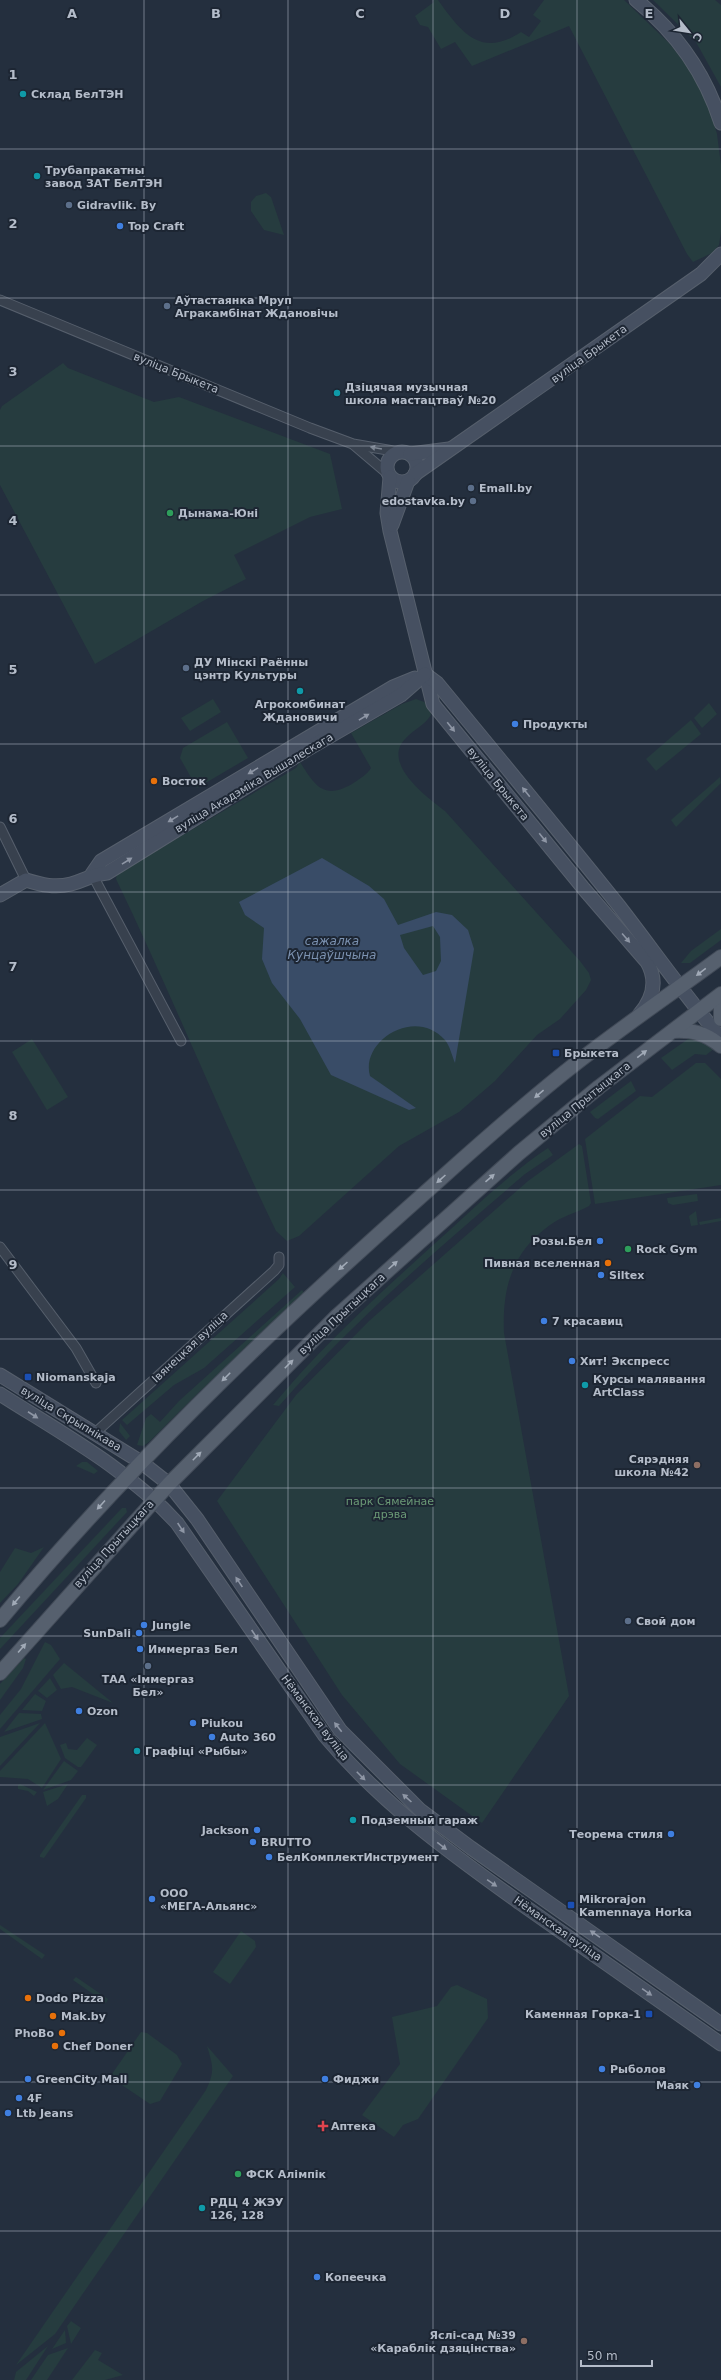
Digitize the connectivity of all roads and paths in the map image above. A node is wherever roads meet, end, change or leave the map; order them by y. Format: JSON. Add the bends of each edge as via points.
{"nodes":[{"id":1,"x":636,"y":0,"type":"edge"},
{"id":2,"x":721,"y":123,"type":"edge"},
{"id":3,"x":721,"y":254,"type":"edge"},
{"id":4,"x":0,"y":300,"type":"edge"},
{"id":5,"x":353,"y":444,"type":"junction"},
{"id":6,"x":453,"y":449,"type":"junction"},
{"id":7,"x":404,"y":453,"type":"junction"},
{"id":8,"x":389,"y":475,"type":"junction"},
{"id":9,"x":411,"y":478,"type":"junction"},
{"id":10,"x":390,"y":531,"type":"junction"},
{"id":11,"x":425,"y":674,"type":"junction"},
{"id":12,"x":504,"y":766,"type":"junction"},
{"id":13,"x":492,"y":776,"type":"junction"},
{"id":14,"x":0,"y":827,"type":"edge"},
{"id":15,"x":92,"y":874,"type":"junction"},
{"id":16,"x":597,"y":878,"type":"junction"},
{"id":17,"x":26,"y":880,"type":"junction"},
{"id":18,"x":584,"y":889,"type":"junction"},
{"id":19,"x":0,"y":895,"type":"edge"},
{"id":20,"x":721,"y":957,"type":"edge"},
{"id":21,"x":681,"y":987,"type":"junction"},
{"id":22,"x":721,"y":994,"type":"edge"},
{"id":23,"x":721,"y":1006,"type":"edge"},
{"id":24,"x":698,"y":1011,"type":"junction"},
{"id":25,"x":637,"y":1018,"type":"junction"},
{"id":26,"x":721,"y":1019,"type":"edge"},
{"id":27,"x":673,"y":1031,"type":"junction"},
{"id":28,"x":721,"y":1038,"type":"edge"},
{"id":29,"x":181,"y":1041,"type":"dead end"},
{"id":30,"x":721,"y":1046,"type":"edge"},
{"id":31,"x":0,"y":1247,"type":"edge"},
{"id":32,"x":279,"y":1258,"type":"dead end"},
{"id":33,"x":0,"y":1375,"type":"edge"},
{"id":34,"x":96,"y":1383,"type":"dead end"},
{"id":35,"x":0,"y":1394,"type":"edge"},
{"id":36,"x":95,"y":1433,"type":"junction"},
{"id":37,"x":141,"y":1462,"type":"junction"},
{"id":38,"x":128,"y":1476,"type":"junction"},
{"id":39,"x":169,"y":1484,"type":"junction"},
{"id":40,"x":155,"y":1500,"type":"junction"},
{"id":41,"x":0,"y":1620,"type":"edge"},
{"id":42,"x":0,"y":1673,"type":"edge"},
{"id":43,"x":721,"y":2024,"type":"edge"},
{"id":44,"x":721,"y":2044,"type":"edge"}],
"edges":[{"from":1,"to":2,"type":"street","via":[[679,41],[699,69],[713,98]]},
{"from":3,"to":6,"type":"street","name":"вуліца Брыкета","via":[[701,274]]},
{"from":4,"to":5,"type":"street","name":"вуліца Брыкета"},
{"from":7,"to":5,"type":"street","name":"вуліца Брыкета","one_way":true},
{"from":5,"to":8,"type":"street","name":"вуліца Брыкета"},
{"from":6,"to":7,"type":"street","name":"вуліца Брыкета"},
{"from":6,"to":9,"type":"street","name":"вуліца Брыкета"},
{"from":7,"to":8,"type":"street","via":[[390,458],[387,462]]},
{"from":7,"to":9,"type":"street","via":[[416,463]]},
{"from":8,"to":9,"type":"street","via":[[398,482]]},
{"from":8,"to":10,"type":"street","name":"вуліца Брыкета","via":[[387,513]]},
{"from":9,"to":10,"type":"street"},
{"from":10,"to":11,"type":"street","name":"вуліца Брыкета"},
{"from":11,"to":12,"type":"street","name":"вуліца Брыкета","via":[[437,683]]},
{"from":11,"to":13,"type":"street","name":"вуліца Брыкета","one_way":true,"via":[[433,704]]},
{"from":11,"to":15,"type":"street","name":"вуліца Акадэміка Вышалескага","via":[[401,695],[107,873]]},
{"from":12,"to":13,"type":"street"},
{"from":16,"to":12,"type":"street","name":"вуліца Брыкета","one_way":true},
{"from":13,"to":18,"type":"street","name":"вуліца Брыкета","one_way":true},
{"from":14,"to":17,"type":"street"},
{"from":15,"to":17,"type":"street","name":"вуліца Акадэміка Вышалескага","via":[[59,886],[46,886]]},
{"from":15,"to":29,"type":"street"},
{"from":16,"to":18,"type":"street"},
{"from":16,"to":21,"type":"street","name":"вуліца Брыкета"},
{"from":17,"to":19,"type":"street"},
{"from":18,"to":25,"type":"street","name":"вуліца Брыкета","one_way":true,"via":[[652,970],[652,994],[647,1006]]},
{"from":20,"to":21,"type":"main road","one_way":true},
{"from":21,"to":24,"type":"street","name":"вуліца Брыкета"},
{"from":21,"to":25,"type":"main road"},
{"from":22,"to":24,"type":"main road","name":"вуліца Прытыцкага"},
{"from":23,"to":26,"type":"main road"},
{"from":24,"to":27,"type":"main road","name":"вуліца Прытыцкага"},
{"from":24,"to":28,"type":"street","name":"вуліца Брыкета"},
{"from":25,"to":37,"type":"main road","one_way":true,"via":[[569,1069],[343,1266],[235,1368]]},
{"from":27,"to":30,"type":"main road","via":[[703,1033]]},
{"from":39,"to":27,"type":"main road","name":"вуліца Прытыцкага","one_way":true,"via":[[337,1316],[491,1178],[599,1087]]},
{"from":31,"to":34,"type":"street","via":[[76,1348]]},
{"from":32,"to":36,"type":"street","name":"Івянецкая вуліца","via":[[279,1265],[274,1271]]},
{"from":33,"to":36,"type":"street","name":"вуліца Скрыпнікава"},
{"from":35,"to":38,"type":"street","name":"вуліца Скрыпнікава","one_way":true},
{"from":36,"to":37,"type":"street","name":"вуліца Скрыпнікава"},
{"from":37,"to":38,"type":"main road"},
{"from":37,"to":39,"type":"street","name":"Нёманская вуліца"},
{"from":38,"to":40,"type":"street","name":"Нёманская вуліца"},
{"from":38,"to":41,"type":"main road","one_way":true},
{"from":39,"to":40,"type":"main road","name":"вуліца Прытыцкага"},
{"from":43,"to":39,"type":"street","name":"Нёманская вуліца","one_way":true,"via":[[471,1848],[420,1810],[397,1789],[340,1730],[197,1519]]},
{"from":42,"to":40,"type":"main road","name":"вуліца Прытыцкага","one_way":true},
{"from":40,"to":44,"type":"street","name":"Нёманская вуліца","one_way":true,"via":[[177,1523],[325,1736],[388,1803],[461,1860]]}]}
